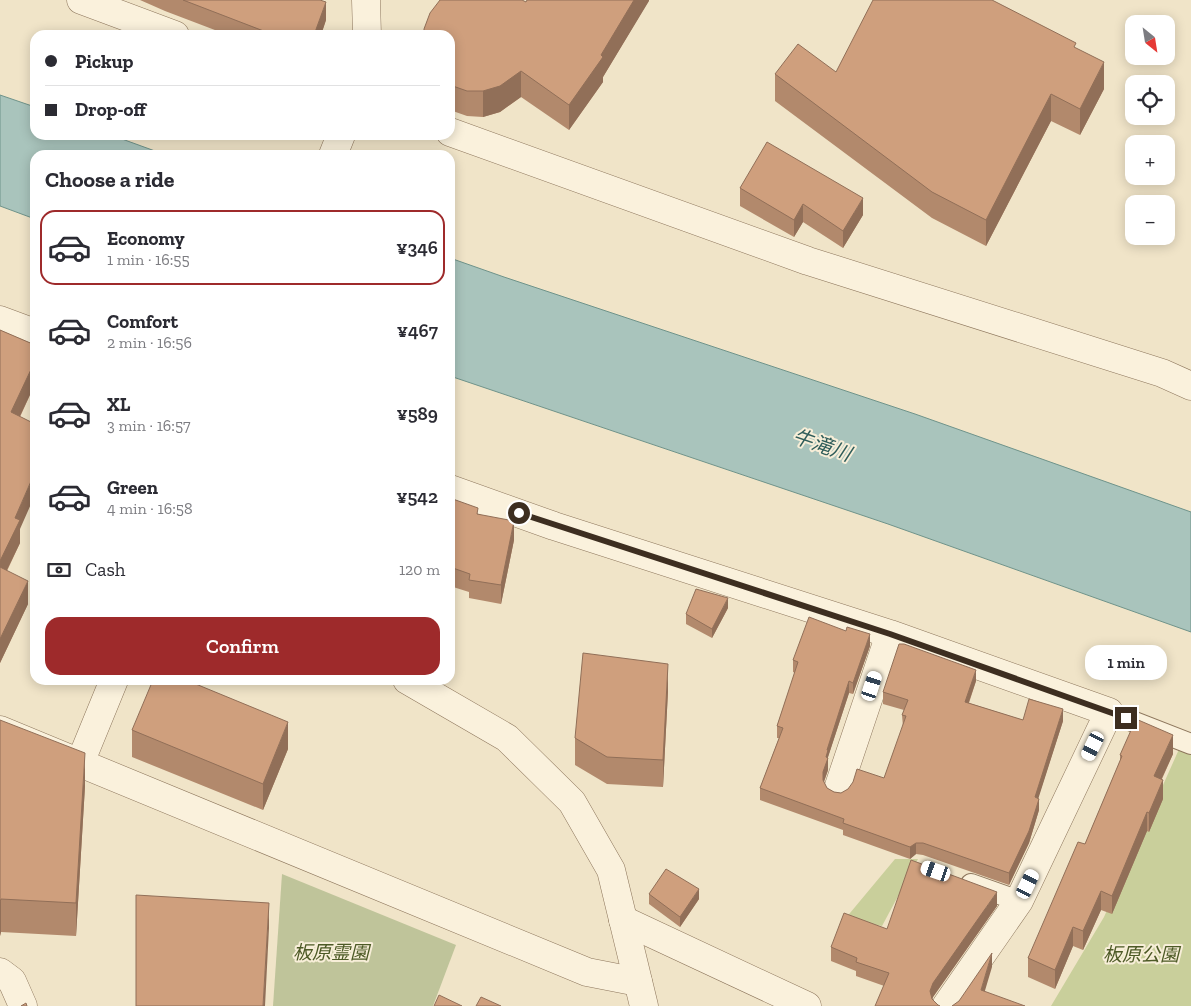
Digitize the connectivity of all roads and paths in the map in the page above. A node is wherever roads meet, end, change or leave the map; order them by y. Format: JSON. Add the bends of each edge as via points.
{"nodes":[{"id":1,"x":81,"y":0,"type":"edge"},
{"id":2,"x":366,"y":0,"type":"edge"},
{"id":3,"x":162,"y":30,"type":"edge"},
{"id":4,"x":367,"y":30,"type":"edge"},
{"id":5,"x":455,"y":134,"type":"edge"},
{"id":6,"x":0,"y":320,"type":"edge"},
{"id":7,"x":30,"y":331,"type":"edge"},
{"id":8,"x":1191,"y":386,"type":"edge"},
{"id":9,"x":455,"y":491,"type":"edge"},
{"id":10,"x":890,"y":634,"type":"junction"},
{"id":11,"x":112,"y":685,"type":"edge"},
{"id":12,"x":416,"y":685,"type":"edge"},
{"id":13,"x":1110,"y":712,"type":"junction"},
{"id":14,"x":0,"y":730,"type":"edge"},
{"id":15,"x":1191,"y":744,"type":"edge"},
{"id":16,"x":80,"y":763,"type":"junction"},
{"id":17,"x":838,"y":789,"type":"dead end"},
{"id":18,"x":956,"y":878,"type":"edge"},
{"id":19,"x":1020,"y":901,"type":"junction"},
{"id":20,"x":623,"y":920,"type":"junction"},
{"id":21,"x":0,"y":972,"type":"edge"},
{"id":22,"x":641,"y":994,"type":"edge"},
{"id":23,"x":24,"y":1006,"type":"edge"},
{"id":24,"x":807,"y":1006,"type":"edge"},
{"id":25,"x":946,"y":1006,"type":"edge"}],
"edges":[{"from":1,"to":3,"type":"street"},
{"from":2,"to":4,"type":"street"},
{"from":5,"to":8,"type":"street","via":[[808,260],[1162,373]]},
{"from":6,"to":7,"type":"street"},
{"from":9,"to":10,"type":"street"},
{"from":10,"to":13,"type":"street"},
{"from":10,"to":17,"type":"street"},
{"from":11,"to":16,"type":"street"},
{"from":12,"to":20,"type":"street","via":[[506,738],[572,802],[611,870]]},
{"from":13,"to":15,"type":"lane"},
{"from":13,"to":19,"type":"street"},
{"from":14,"to":16,"type":"street"},
{"from":16,"to":22,"type":"street"},
{"from":18,"to":19,"type":"lane"},
{"from":19,"to":25,"type":"street"},
{"from":20,"to":22,"type":"street"},
{"from":20,"to":24,"type":"street"},
{"from":21,"to":23,"type":"street","via":[[12,981]]}]}
